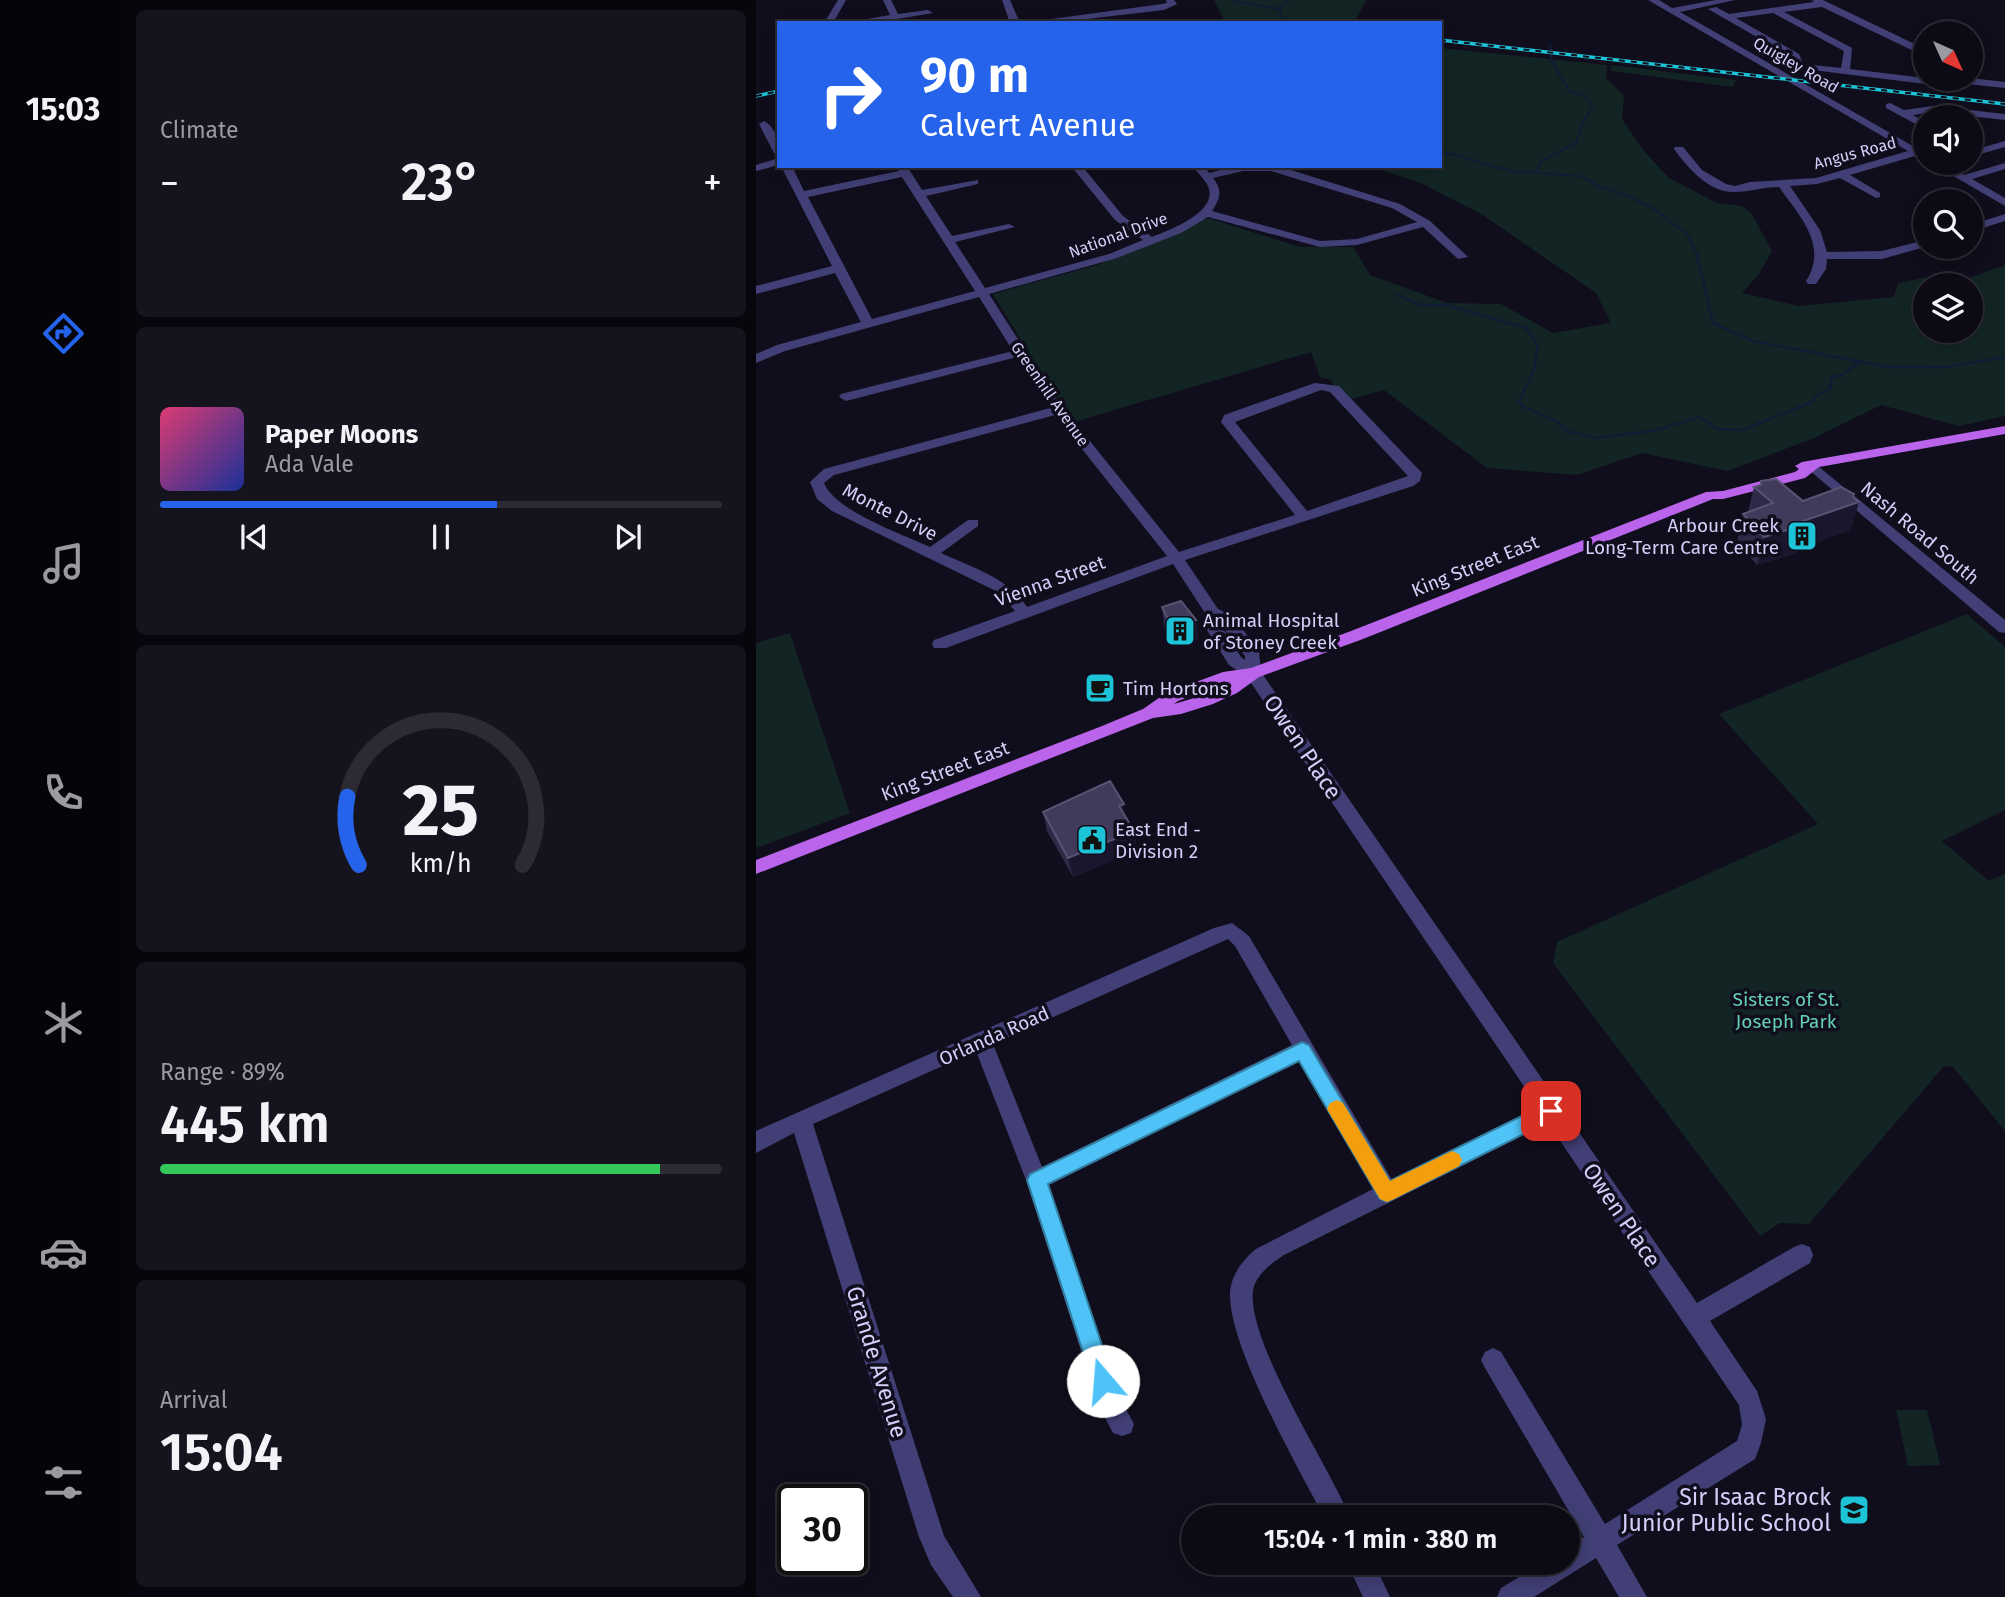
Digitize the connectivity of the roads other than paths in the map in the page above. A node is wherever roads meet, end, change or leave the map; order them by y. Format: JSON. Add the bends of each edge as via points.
{"nodes":[{"id":1,"x":842,"y":0,"type":"edge"},
{"id":2,"x":887,"y":0,"type":"edge"},
{"id":3,"x":925,"y":0,"type":"edge"},
{"id":4,"x":1006,"y":0,"type":"edge"},
{"id":5,"x":1652,"y":0,"type":"edge"},
{"id":6,"x":1731,"y":0,"type":"edge"},
{"id":7,"x":1819,"y":2,"type":"edge"},
{"id":8,"x":1170,"y":3,"type":"edge"},
{"id":9,"x":1713,"y":9,"type":"dead end"},
{"id":10,"x":1774,"y":10,"type":"junction"},
{"id":11,"x":1671,"y":11,"type":"junction"},
{"id":12,"x":895,"y":17,"type":"junction"},
{"id":13,"x":1727,"y":17,"type":"junction"},
{"id":14,"x":930,"y":18,"type":"edge"},
{"id":15,"x":829,"y":21,"type":"edge"},
{"id":16,"x":864,"y":21,"type":"edge"},
{"id":17,"x":1014,"y":21,"type":"edge"},
{"id":18,"x":1037,"y":21,"type":"edge"},
{"id":19,"x":1768,"y":39,"type":"junction"},
{"id":20,"x":1733,"y":47,"type":"junction"},
{"id":21,"x":1913,"y":51,"type":"edge"},
{"id":22,"x":1909,"y":68,"type":"dead end"},
{"id":23,"x":1845,"y":71,"type":"junction"},
{"id":24,"x":1907,"y":79,"type":"junction"},
{"id":25,"x":1913,"y":80,"type":"edge"},
{"id":26,"x":1983,"y":83,"type":"edge"},
{"id":27,"x":2005,"y":86,"type":"edge"},
{"id":28,"x":1890,"y":106,"type":"dead end"},
{"id":29,"x":1903,"y":113,"type":"junction"},
{"id":30,"x":2005,"y":117,"type":"edge"},
{"id":31,"x":1913,"y":119,"type":"edge"},
{"id":32,"x":776,"y":121,"type":"dead end"},
{"id":33,"x":760,"y":125,"type":"edge"},
{"id":34,"x":2005,"y":144,"type":"edge"},
{"id":35,"x":1679,"y":149,"type":"dead end"},
{"id":36,"x":777,"y":150,"type":"edge"},
{"id":37,"x":1913,"y":150,"type":"edge"},
{"id":38,"x":1983,"y":150,"type":"edge"},
{"id":39,"x":1913,"y":157,"type":"edge"},
{"id":40,"x":1983,"y":158,"type":"edge"},
{"id":41,"x":777,"y":162,"type":"edge"},
{"id":42,"x":756,"y":167,"type":"edge"},
{"id":43,"x":2001,"y":167,"type":"edge"},
{"id":44,"x":787,"y":168,"type":"edge"},
{"id":45,"x":1078,"y":168,"type":"edge"},
{"id":46,"x":1200,"y":168,"type":"edge"},
{"id":47,"x":903,"y":170,"type":"edge"},
{"id":48,"x":1841,"y":174,"type":"junction"},
{"id":49,"x":1963,"y":175,"type":"edge"},
{"id":50,"x":1208,"y":176,"type":"junction"},
{"id":51,"x":1968,"y":177,"type":"junction"},
{"id":52,"x":974,"y":182,"type":"dead end"},
{"id":53,"x":1782,"y":183,"type":"junction"},
{"id":54,"x":1735,"y":189,"type":"junction"},
{"id":55,"x":2005,"y":193,"type":"edge"},
{"id":56,"x":918,"y":194,"type":"junction"},
{"id":57,"x":801,"y":195,"type":"junction"},
{"id":58,"x":1876,"y":195,"type":"dead end"},
{"id":59,"x":2005,"y":203,"type":"edge"},
{"id":60,"x":1735,"y":205,"type":"dead end"},
{"id":61,"x":1205,"y":213,"type":"junction"},
{"id":62,"x":2005,"y":217,"type":"edge"},
{"id":63,"x":1426,"y":223,"type":"junction"},
{"id":64,"x":1983,"y":225,"type":"edge"},
{"id":65,"x":1009,"y":227,"type":"dead end"},
{"id":66,"x":949,"y":240,"type":"junction"},
{"id":67,"x":1152,"y":240,"type":"junction"},
{"id":68,"x":1913,"y":246,"type":"edge"},
{"id":69,"x":1822,"y":256,"type":"junction"},
{"id":70,"x":1462,"y":257,"type":"dead end"},
{"id":71,"x":839,"y":268,"type":"junction"},
{"id":72,"x":1812,"y":281,"type":"dead end"},
{"id":73,"x":756,"y":290,"type":"edge"},
{"id":74,"x":983,"y":292,"type":"junction"},
{"id":75,"x":867,"y":324,"type":"junction"},
{"id":76,"x":1019,"y":353,"type":"junction"},
{"id":77,"x":756,"y":359,"type":"edge"},
{"id":78,"x":846,"y":397,"type":"dead end"},
{"id":79,"x":1058,"y":410,"type":"junction"},
{"id":80,"x":2005,"y":430,"type":"edge"},
{"id":81,"x":1813,"y":466,"type":"junction"},
{"id":82,"x":1304,"y":517,"type":"junction"},
{"id":83,"x":973,"y":523,"type":"dead end"},
{"id":84,"x":930,"y":554,"type":"junction"},
{"id":85,"x":1176,"y":558,"type":"junction"},
{"id":86,"x":1024,"y":614,"type":"junction"},
{"id":87,"x":2005,"y":628,"type":"edge"},
{"id":88,"x":940,"y":644,"type":"dead end"},
{"id":89,"x":1253,"y":673,"type":"junction"},
{"id":90,"x":756,"y":867,"type":"edge"},
{"id":91,"x":982,"y":1041,"type":"junction"},
{"id":92,"x":1302,"y":1050,"type":"junction"},
{"id":93,"x":1551,"y":1111,"type":"junction"},
{"id":94,"x":801,"y":1121,"type":"junction"},
{"id":95,"x":756,"y":1143,"type":"edge"},
{"id":96,"x":1037,"y":1180,"type":"junction"},
{"id":97,"x":1387,"y":1192,"type":"junction"},
{"id":98,"x":1802,"y":1255,"type":"dead end"},
{"id":99,"x":1692,"y":1319,"type":"junction"},
{"id":100,"x":1493,"y":1360,"type":"dead end"},
{"id":101,"x":1122,"y":1424,"type":"dead end"},
{"id":102,"x":1332,"y":1505,"type":"edge"},
{"id":103,"x":1601,"y":1541,"type":"junction"},
{"id":104,"x":1580,"y":1554,"type":"edge"},
{"id":105,"x":1366,"y":1575,"type":"edge"},
{"id":106,"x":1546,"y":1575,"type":"edge"},
{"id":107,"x":968,"y":1597,"type":"edge"},
{"id":108,"x":1377,"y":1597,"type":"edge"},
{"id":109,"x":1510,"y":1597,"type":"edge"},
{"id":110,"x":1634,"y":1597,"type":"edge"}],
"edges":[{"from":1,"to":15,"type":"street"},
{"from":2,"to":12,"type":"street"},
{"from":3,"to":14,"type":"street"},
{"from":4,"to":17,"type":"street"},
{"from":5,"to":11,"type":"street","name":"Quigley Road"},
{"from":6,"to":11,"type":"street"},
{"from":7,"to":10,"type":"street"},
{"from":7,"to":21,"type":"street"},
{"from":8,"to":18,"type":"street"},
{"from":9,"to":13,"type":"street"},
{"from":10,"to":13,"type":"street"},
{"from":10,"to":23,"type":"street","via":[[1849,50]]},
{"from":11,"to":20,"type":"street","name":"Quigley Road"},
{"from":12,"to":14,"type":"street"},
{"from":12,"to":16,"type":"street"},
{"from":13,"to":19,"type":"street"},
{"from":19,"to":20,"type":"street"},
{"from":19,"to":23,"type":"street","via":[[1796,56],[1799,66]]},
{"from":20,"to":37,"type":"street","name":"Quigley Road"},
{"from":22,"to":24,"type":"street"},
{"from":23,"to":24,"type":"street"},
{"from":24,"to":25,"type":"street"},
{"from":26,"to":27,"type":"street"},
{"from":28,"to":29,"type":"street"},
{"from":29,"to":30,"type":"street","via":[[1925,108]]},
{"from":29,"to":31,"type":"street"},
{"from":32,"to":33,"type":"street"},
{"from":33,"to":36,"type":"street"},
{"from":34,"to":38,"type":"street"},
{"from":35,"to":54,"type":"street","via":[[1698,172]]},
{"from":39,"to":48,"type":"street","name":"Angus Road"},
{"from":40,"to":43,"type":"street"},
{"from":41,"to":42,"type":"street"},
{"from":43,"to":51,"type":"street"},
{"from":44,"to":57,"type":"street"},
{"from":45,"to":67,"type":"street","via":[[1119,218]]},
{"from":46,"to":50,"type":"street"},
{"from":47,"to":56,"type":"street","name":"Greenhill Avenue"},
{"from":47,"to":57,"type":"street"},
{"from":48,"to":53,"type":"street","name":"Angus Road"},
{"from":48,"to":58,"type":"street"},
{"from":49,"to":51,"type":"street"},
{"from":50,"to":61,"type":"street","via":[[1215,192]]},
{"from":50,"to":63,"type":"street","via":[[1242,168],[1272,168],[1396,206]]},
{"from":51,"to":55,"type":"street"},
{"from":51,"to":59,"type":"street"},
{"from":52,"to":56,"type":"street"},
{"from":53,"to":54,"type":"street","name":"Angus Road"},
{"from":53,"to":69,"type":"street","via":[[1817,235]]},
{"from":54,"to":60,"type":"street"},
{"from":56,"to":66,"type":"street","name":"Greenhill Avenue"},
{"from":57,"to":71,"type":"street"},
{"from":61,"to":63,"type":"street","via":[[1320,244],[1357,242]]},
{"from":61,"to":67,"type":"street","name":"National Drive","via":[[1182,229]]},
{"from":62,"to":64,"type":"street"},
{"from":63,"to":70,"type":"street"},
{"from":65,"to":66,"type":"street"},
{"from":66,"to":74,"type":"street","name":"Greenhill Avenue"},
{"from":67,"to":74,"type":"street","name":"National Drive","via":[[1102,260]]},
{"from":68,"to":69,"type":"street","via":[[1882,254]]},
{"from":69,"to":72,"type":"street","via":[[1819,273]]},
{"from":71,"to":73,"type":"street"},
{"from":71,"to":75,"type":"street"},
{"from":74,"to":75,"type":"street"},
{"from":74,"to":76,"type":"street","name":"Greenhill Avenue"},
{"from":75,"to":77,"type":"street"},
{"from":76,"to":78,"type":"street"},
{"from":76,"to":79,"type":"street","name":"Greenhill Avenue"},
{"from":79,"to":84,"type":"street","name":"Monte Drive","via":[[829,472],[817,482],[822,496],[836,508]]},
{"from":79,"to":85,"type":"street","name":"Greenhill Avenue"},
{"from":80,"to":81,"type":"main road","name":"King Street East"},
{"from":81,"to":87,"type":"street","name":"Nash Road South"},
{"from":81,"to":89,"type":"main road","name":"King Street East","via":[[1800,475],[1711,495]]},
{"from":82,"to":82,"type":"street","name":"Vienna Street","via":[[1415,478],[1415,472],[1327,386],[1228,422]]},
{"from":82,"to":85,"type":"street","name":"Vienna Street"},
{"from":83,"to":84,"type":"street"},
{"from":84,"to":86,"type":"street","name":"Monte Drive","via":[[1003,589]]},
{"from":85,"to":86,"type":"street","name":"Vienna Street"},
{"from":85,"to":89,"type":"street","name":"Greenhill Avenue","via":[[1213,613],[1210,624],[1235,661]]},
{"from":86,"to":88,"type":"street","name":"Vienna Street"},
{"from":89,"to":90,"type":"main road","name":"King Street East","via":[[1238,688],[1180,709],[1149,713]]},
{"from":89,"to":93,"type":"street","name":"Owen Place"},
{"from":91,"to":92,"type":"street","name":"Orlanda Road","via":[[1232,931],[1242,941]]},
{"from":91,"to":94,"type":"street","name":"Orlanda Road"},
{"from":91,"to":96,"type":"street"},
{"from":92,"to":96,"type":"street"},
{"from":92,"to":97,"type":"street"},
{"from":93,"to":97,"type":"street"},
{"from":93,"to":99,"type":"street","name":"Owen Place"},
{"from":94,"to":95,"type":"street","name":"Orlanda Road"},
{"from":94,"to":107,"type":"street","name":"Grande Avenue","via":[[932,1537]]},
{"from":96,"to":101,"type":"street","via":[[1111,1406]]},
{"from":97,"to":102,"type":"street","via":[[1260,1257],[1247,1273],[1240,1294],[1249,1336]]},
{"from":98,"to":99,"type":"street"},
{"from":99,"to":103,"type":"street","name":"Owen Place","via":[[1749,1399],[1754,1435],[1746,1450]]},
{"from":100,"to":103,"type":"street"},
{"from":103,"to":104,"type":"street","name":"Owen Place"},
{"from":103,"to":110,"type":"street"},
{"from":105,"to":108,"type":"street"},
{"from":106,"to":109,"type":"street","name":"Owen Place"}]}
